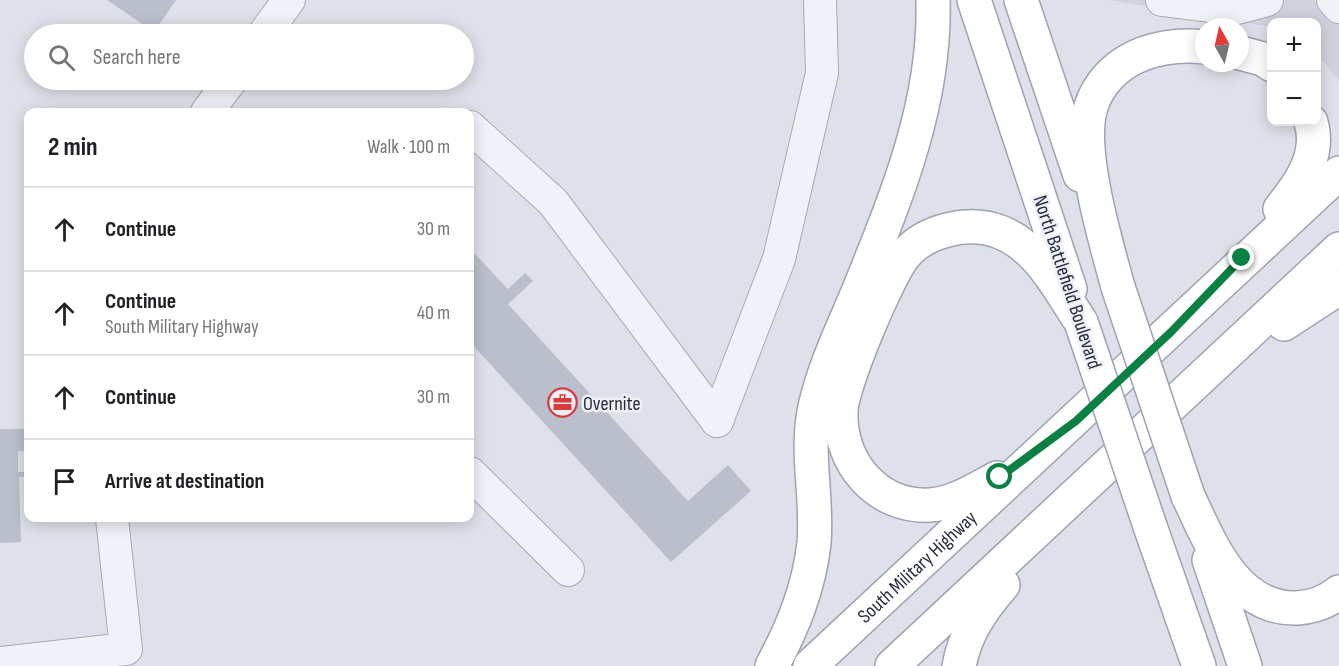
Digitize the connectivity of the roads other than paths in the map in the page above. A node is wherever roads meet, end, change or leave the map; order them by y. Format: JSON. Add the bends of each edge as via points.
{"nodes":[{"id":1,"x":290,"y":0,"type":"edge"},
{"id":2,"x":820,"y":0,"type":"edge"},
{"id":3,"x":933,"y":0,"type":"edge"},
{"id":4,"x":974,"y":0,"type":"edge"},
{"id":5,"x":1021,"y":0,"type":"edge"},
{"id":6,"x":1162,"y":0,"type":"edge"},
{"id":7,"x":1267,"y":0,"type":"edge"},
{"id":8,"x":1333,"y":0,"type":"edge"},
{"id":9,"x":1339,"y":7,"type":"edge"},
{"id":10,"x":272,"y":24,"type":"edge"},
{"id":11,"x":1195,"y":47,"type":"edge"},
{"id":12,"x":1249,"y":55,"type":"edge"},
{"id":13,"x":1267,"y":62,"type":"edge"},
{"id":14,"x":224,"y":90,"type":"edge"},
{"id":15,"x":210,"y":108,"type":"edge"},
{"id":16,"x":1311,"y":126,"type":"edge"},
{"id":17,"x":474,"y":131,"type":"edge"},
{"id":18,"x":1339,"y":173,"type":"edge"},
{"id":19,"x":1339,"y":249,"type":"edge"},
{"id":20,"x":1118,"y":287,"type":"junction"},
{"id":21,"x":1339,"y":288,"type":"edge"},
{"id":22,"x":1081,"y":322,"type":"junction"},
{"id":23,"x":1171,"y":332,"type":"junction"},
{"id":24,"x":1189,"y":390,"type":"junction"},
{"id":25,"x":1076,"y":421,"type":"junction"},
{"id":26,"x":474,"y":476,"type":"edge"},
{"id":27,"x":1095,"y":478,"type":"junction"},
{"id":28,"x":1188,"y":496,"type":"junction"},
{"id":29,"x":111,"y":522,"type":"edge"},
{"id":30,"x":568,"y":570,"type":"dead end"},
{"id":31,"x":1173,"y":592,"type":"junction"},
{"id":32,"x":1339,"y":592,"type":"edge"},
{"id":33,"x":0,"y":663,"type":"edge"},
{"id":34,"x":772,"y":666,"type":"edge"},
{"id":35,"x":810,"y":666,"type":"edge"},
{"id":36,"x":892,"y":666,"type":"edge"},
{"id":37,"x":959,"y":666,"type":"edge"},
{"id":38,"x":1182,"y":666,"type":"edge"},
{"id":39,"x":1199,"y":666,"type":"edge"},
{"id":40,"x":1245,"y":666,"type":"edge"}],
"edges":[{"from":1,"to":10,"type":"lane"},
{"from":2,"to":17,"type":"lane","via":[[822,73],[779,259],[717,421],[553,202]]},
{"from":3,"to":34,"type":"main road","via":[[929,69],[918,130],[900,189],[827,366],[815,408],[810,451],[814,541],[807,586]]},
{"from":4,"to":22,"type":"main road","name":"North Battlefield Boulevard"},
{"from":5,"to":20,"type":"main road"},
{"from":6,"to":7,"type":"lane","via":[[1233,9]]},
{"from":8,"to":9,"type":"lane"},
{"from":11,"to":20,"type":"main road","via":[[1140,54],[1116,68],[1099,89],[1089,114],[1088,143],[1099,215]]},
{"from":12,"to":13,"type":"main road"},
{"from":14,"to":15,"type":"lane"},
{"from":16,"to":23,"type":"main road","via":[[1312,157],[1297,189],[1242,258]]},
{"from":18,"to":23,"type":"main road","name":"South Military Highway"},
{"from":19,"to":24,"type":"main road"},
{"from":20,"to":28,"type":"main road","bridge":true},
{"from":21,"to":24,"type":"main road"},
{"from":22,"to":25,"type":"main road","via":[[1023,244],[1000,232],[974,226],[948,229],[924,239],[904,256],[878,305],[840,409],[842,439],[854,466],[874,488],[900,502],[930,505],[958,498],[1000,477]]},
{"from":22,"to":31,"type":"main road","name":"North Battlefield Boulevard","bridge":true},
{"from":23,"to":25,"type":"main road","name":"South Military Highway"},
{"from":24,"to":27,"type":"main road"},
{"from":25,"to":35,"type":"main road","name":"South Military Highway"},
{"from":26,"to":30,"type":"lane"},
{"from":27,"to":36,"type":"main road"},
{"from":27,"to":37,"type":"main road","via":[[981,610],[967,636]]},
{"from":28,"to":32,"type":"main road","via":[[1217,556],[1240,586],[1263,601],[1286,608],[1308,607],[1330,600]]},
{"from":28,"to":40,"type":"main road"},
{"from":29,"to":33,"type":"lane","via":[[126,649]]},
{"from":31,"to":38,"type":"main road"},
{"from":31,"to":39,"type":"main road","name":"North Battlefield Boulevard"}]}
